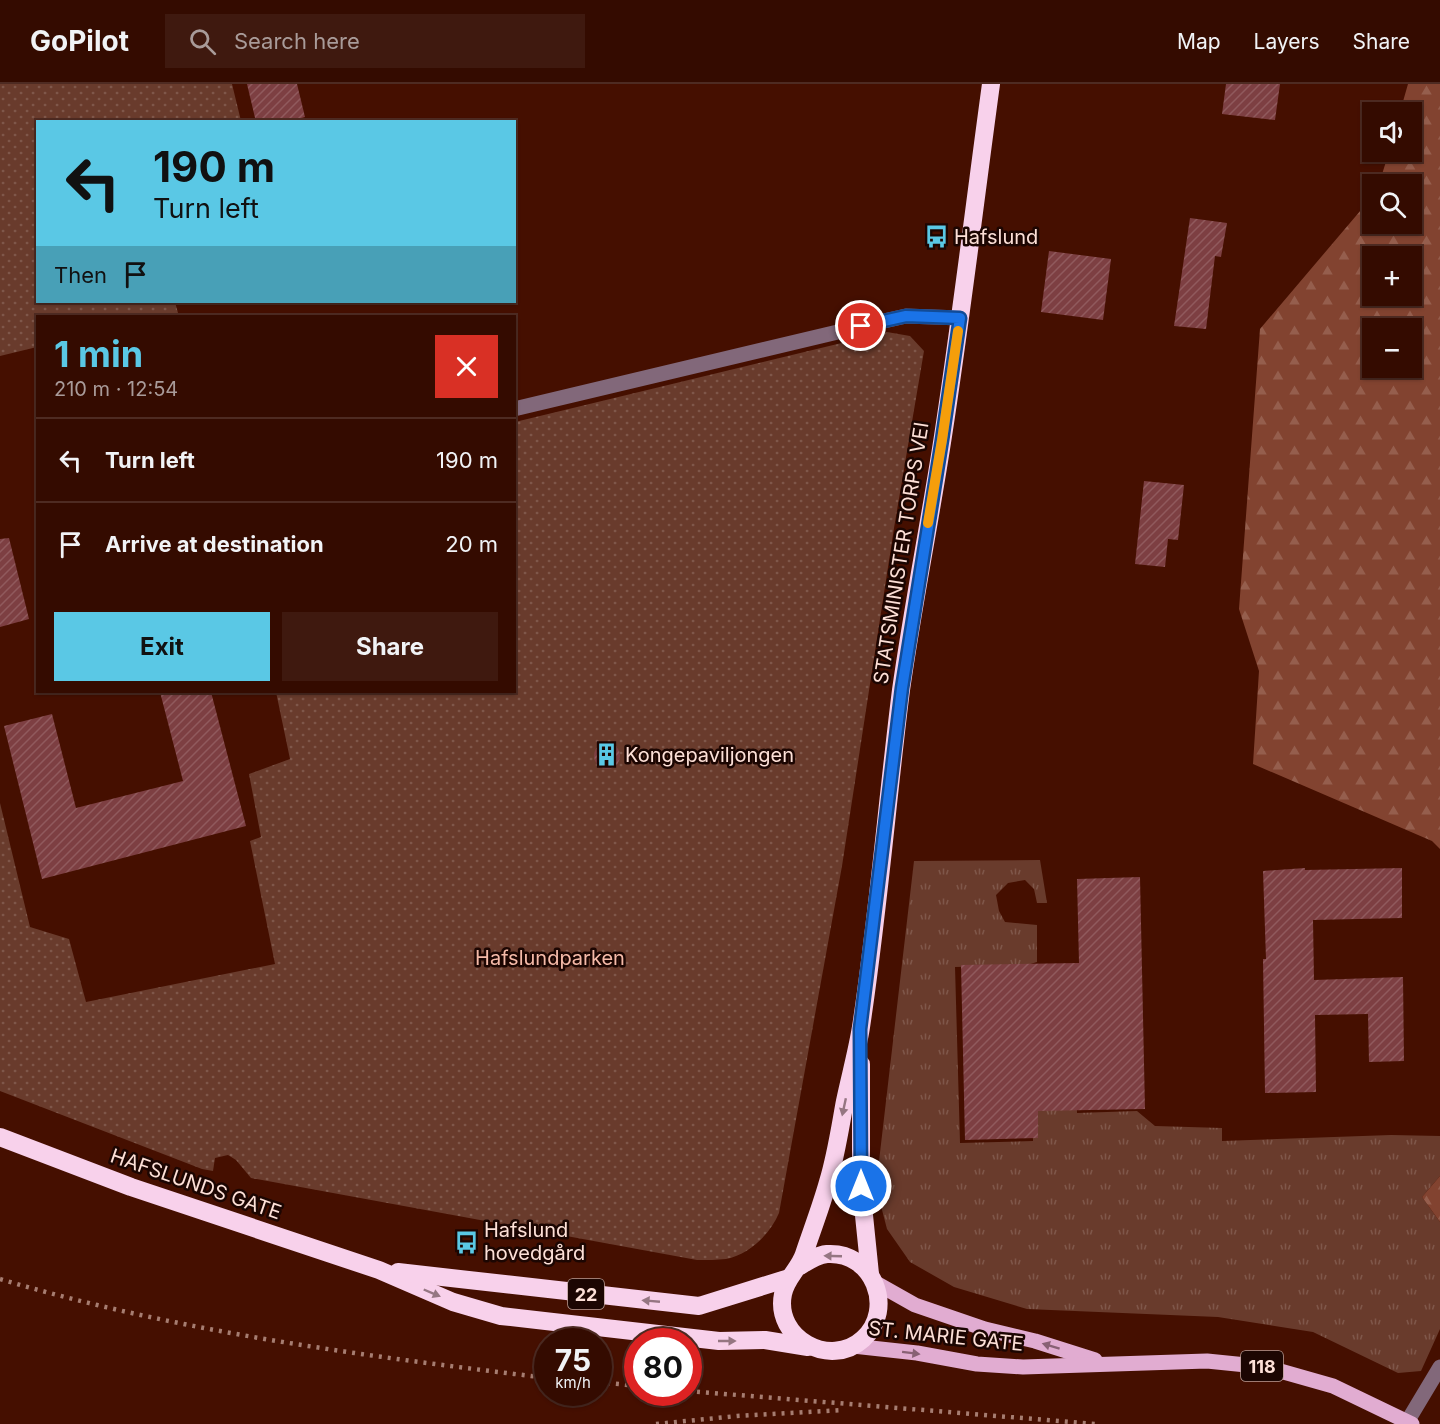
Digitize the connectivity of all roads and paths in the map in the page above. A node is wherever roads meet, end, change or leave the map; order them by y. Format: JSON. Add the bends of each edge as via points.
{"nodes":[{"id":1,"x":990,"y":84,"type":"edge"},
{"id":2,"x":960,"y":318,"type":"junction"},
{"id":3,"x":516,"y":409,"type":"edge"},
{"id":4,"x":860,"y":1029,"type":"junction"},
{"id":5,"x":0,"y":1137,"type":"edge"},
{"id":6,"x":379,"y":1270,"type":"junction"},
{"id":7,"x":794,"y":1272,"type":"junction"},
{"id":8,"x":873,"y":1279,"type":"junction"},
{"id":9,"x":853,"y":1346,"type":"junction"},
{"id":10,"x":813,"y":1348,"type":"junction"},
{"id":11,"x":1107,"y":1363,"type":"junction"},
{"id":12,"x":1440,"y":1367,"type":"edge"},
{"id":13,"x":1409,"y":1423,"type":"edge"}],
"edges":[{"from":1,"to":2,"type":"highway","name":"STATSMINISTER TORPS VEI"},
{"from":2,"to":3,"type":"street","via":[[906,316]]},
{"from":2,"to":4,"type":"highway","name":"STATSMINISTER TORPS VEI","via":[[902,688]]},
{"from":4,"to":7,"type":"highway","name":"STATSMINISTER TORPS VEI","one_way":true,"via":[[829,1180]]},
{"from":4,"to":8,"type":"highway","name":"STATSMINISTER TORPS VEI","via":[[861,1186]]},
{"from":5,"to":6,"type":"highway","name":"HAFSLUNDS GATE","number":"22","via":[[131,1188]]},
{"from":7,"to":6,"type":"highway","name":"HAFSLUNDS GATE","number":"22","one_way":true,"via":[[699,1306]]},
{"from":6,"to":10,"type":"highway","name":"HAFSLUNDS GATE","number":"22","one_way":true,"via":[[453,1302],[501,1316],[719,1341],[765,1340]]},
{"from":8,"to":7,"type":"highway","number":"22","one_way":true,"via":[[858,1263],[829,1254],[814,1258]]},
{"from":7,"to":10,"type":"highway","via":[[783,1293],[785,1320],[792,1332]]},
{"from":8,"to":9,"type":"highway","via":[[879,1311],[874,1326]]},
{"from":11,"to":8,"type":"main road","name":"ST. MARIE GATE","number":"118","one_way":true,"via":[[915,1305]]},
{"from":9,"to":10,"type":"highway","number":"22","via":[[826,1352]]},
{"from":9,"to":11,"type":"main road","name":"ST. MARIE GATE","number":"118","one_way":true,"via":[[977,1364],[1023,1367]]},
{"from":11,"to":13,"type":"main road","name":"ST. MARIE GATE","number":"118","via":[[1207,1361],[1266,1366],[1333,1386]]},
{"from":12,"to":13,"type":"street"}]}
